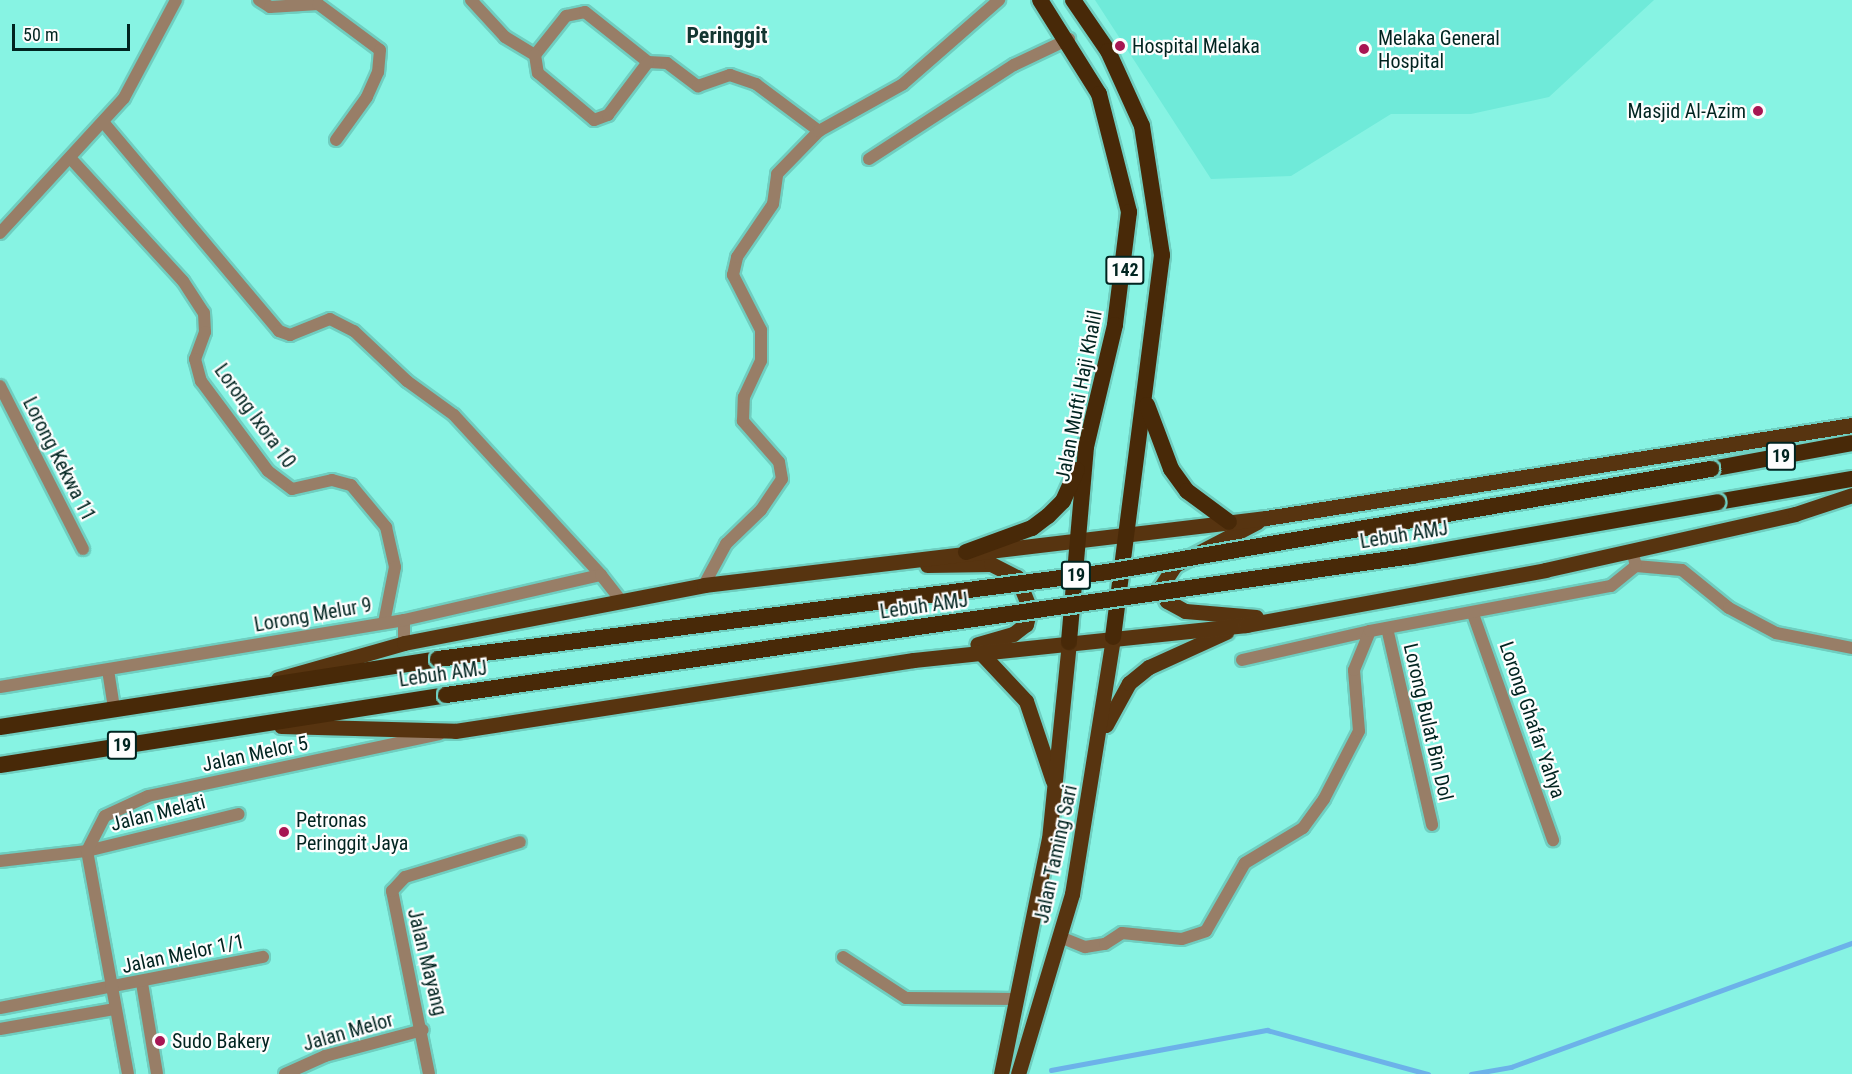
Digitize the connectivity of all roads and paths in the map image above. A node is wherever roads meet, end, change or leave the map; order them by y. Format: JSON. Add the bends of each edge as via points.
{"nodes":[{"id":1,"x":176,"y":0,"type":"edge"},
{"id":2,"x":259,"y":0,"type":"edge"},
{"id":3,"x":471,"y":0,"type":"edge"},
{"id":4,"x":999,"y":0,"type":"edge"},
{"id":5,"x":1040,"y":0,"type":"edge"},
{"id":6,"x":1073,"y":0,"type":"edge"},
{"id":7,"x":1069,"y":39,"type":"junction"},
{"id":8,"x":535,"y":55,"type":"junction"},
{"id":9,"x":648,"y":62,"type":"junction"},
{"id":10,"x":104,"y":123,"type":"junction"},
{"id":11,"x":819,"y":130,"type":"junction"},
{"id":12,"x":336,"y":140,"type":"dead end"},
{"id":13,"x":869,"y":159,"type":"dead end"},
{"id":14,"x":72,"y":160,"type":"junction"},
{"id":15,"x":0,"y":233,"type":"edge"},
{"id":16,"x":0,"y":386,"type":"edge"},
{"id":17,"x":1146,"y":401,"type":"junction"},
{"id":18,"x":1852,"y":425,"type":"edge"},
{"id":19,"x":1852,"y":443,"type":"edge"},
{"id":20,"x":1086,"y":447,"type":"junction"},
{"id":21,"x":1852,"y":479,"type":"edge"},
{"id":22,"x":1852,"y":495,"type":"edge"},
{"id":23,"x":1266,"y":518,"type":"junction"},
{"id":24,"x":1229,"y":522,"type":"junction"},
{"id":25,"x":1127,"y":533,"type":"junction"},
{"id":26,"x":1076,"y":539,"type":"junction"},
{"id":27,"x":83,"y":549,"type":"dead end"},
{"id":28,"x":1632,"y":550,"type":"junction"},
{"id":29,"x":966,"y":552,"type":"junction"},
{"id":30,"x":858,"y":566,"type":"junction"},
{"id":31,"x":1636,"y":566,"type":"junction"},
{"id":32,"x":602,"y":575,"type":"junction"},
{"id":33,"x":704,"y":585,"type":"junction"},
{"id":34,"x":620,"y":599,"type":"junction"},
{"id":35,"x":1473,"y":614,"type":"junction"},
{"id":36,"x":1280,"y":619,"type":"junction"},
{"id":37,"x":404,"y":620,"type":"junction"},
{"id":38,"x":384,"y":623,"type":"junction"},
{"id":39,"x":1246,"y":625,"type":"junction"},
{"id":40,"x":1387,"y":628,"type":"junction"},
{"id":41,"x":1370,"y":631,"type":"junction"},
{"id":42,"x":1113,"y":637,"type":"junction"},
{"id":43,"x":1069,"y":642,"type":"junction"},
{"id":44,"x":404,"y":643,"type":"junction"},
{"id":45,"x":1852,"y":648,"type":"edge"},
{"id":46,"x":980,"y":652,"type":"junction"},
{"id":47,"x":914,"y":660,"type":"junction"},
{"id":48,"x":1242,"y":660,"type":"dead end"},
{"id":49,"x":108,"y":670,"type":"junction"},
{"id":50,"x":260,"y":686,"type":"junction"},
{"id":51,"x":0,"y":687,"type":"edge"},
{"id":52,"x":114,"y":708,"type":"junction"},
{"id":53,"x":244,"y":725,"type":"junction"},
{"id":54,"x":0,"y":727,"type":"edge"},
{"id":55,"x":455,"y":731,"type":"junction"},
{"id":56,"x":1101,"y":735,"type":"junction"},
{"id":57,"x":0,"y":765,"type":"edge"},
{"id":58,"x":1056,"y":789,"type":"junction"},
{"id":59,"x":239,"y":813,"type":"dead end"},
{"id":60,"x":1432,"y":825,"type":"dead end"},
{"id":61,"x":1553,"y":840,"type":"dead end"},
{"id":62,"x":520,"y":842,"type":"dead end"},
{"id":63,"x":87,"y":851,"type":"junction"},
{"id":64,"x":0,"y":861,"type":"edge"},
{"id":65,"x":1060,"y":937,"type":"junction"},
{"id":66,"x":263,"y":957,"type":"dead end"},
{"id":67,"x":843,"y":957,"type":"dead end"},
{"id":68,"x":142,"y":983,"type":"junction"},
{"id":69,"x":112,"y":988,"type":"junction"},
{"id":70,"x":1017,"y":999,"type":"junction"},
{"id":71,"x":0,"y":1008,"type":"edge"},
{"id":72,"x":115,"y":1008,"type":"junction"},
{"id":73,"x":0,"y":1029,"type":"edge"},
{"id":74,"x":423,"y":1030,"type":"junction"},
{"id":75,"x":128,"y":1074,"type":"edge"},
{"id":76,"x":157,"y":1074,"type":"edge"},
{"id":77,"x":285,"y":1074,"type":"edge"},
{"id":78,"x":429,"y":1074,"type":"edge"},
{"id":79,"x":1001,"y":1074,"type":"edge"},
{"id":80,"x":1018,"y":1074,"type":"edge"}],
"edges":[{"from":1,"to":10,"type":"street","via":[[139,76]]},
{"from":2,"to":12,"type":"street","via":[[270,7],[318,4],[380,50],[378,72],[367,97]]},
{"from":3,"to":8,"type":"street","via":[[505,36]]},
{"from":4,"to":11,"type":"street","via":[[903,84]]},
{"from":5,"to":7,"type":"highway","name":"Jalan Mufti Haji Khalil","number":"142"},
{"from":6,"to":17,"type":"highway","number":"142","via":[[1124,82],[1142,126],[1152,179],[1162,255]]},
{"from":7,"to":13,"type":"street","via":[[1014,65]]},
{"from":7,"to":20,"type":"highway","name":"Jalan Mufti Haji Khalil","number":"142","via":[[1099,94],[1129,212],[1115,325]]},
{"from":8,"to":9,"type":"street","via":[[575,11],[595,19]]},
{"from":8,"to":9,"type":"street","via":[[544,81],[594,120],[608,115]]},
{"from":9,"to":11,"type":"street","via":[[667,63],[698,86],[730,75],[756,84]]},
{"from":10,"to":14,"type":"street"},
{"from":10,"to":32,"type":"street","via":[[279,331],[290,335],[330,319],[354,331],[407,381],[454,415]]},
{"from":11,"to":33,"type":"street","via":[[777,174],[773,204],[737,257],[733,275],[761,330],[761,360],[744,397],[743,421],[779,462],[782,479],[761,510],[726,544]]},
{"from":14,"to":15,"type":"street"},
{"from":14,"to":38,"type":"street","name":"Lorong Ixora 10","via":[[183,281],[204,313],[205,332],[195,359],[201,381],[268,471],[292,489],[332,480],[351,485],[386,527],[395,567]]},
{"from":16,"to":27,"type":"street","name":"Lorong Kekwa 11"},
{"from":17,"to":24,"type":"highway","via":[[1171,469],[1187,491]]},
{"from":17,"to":25,"type":"highway","number":"142"},
{"from":18,"to":23,"type":"main road"},
{"from":19,"to":50,"type":"highway","name":"Lebuh AMJ","number":"19","bridge":true,"via":[[1493,510],[1107,572],[438,659]]},
{"from":20,"to":26,"type":"highway","name":"Jalan Mufti Haji Khalil","number":"142"},
{"from":20,"to":29,"type":"highway","via":[[1070,489],[1048,516],[1032,528]]},
{"from":21,"to":53,"type":"highway","name":"Lebuh AMJ","number":"19","bridge":true,"via":[[1401,558]]},
{"from":22,"to":28,"type":"main road","via":[[1795,514]]},
{"from":23,"to":24,"type":"main road"},
{"from":23,"to":36,"type":"main road","via":[[1175,565],[1160,588],[1167,601],[1185,611]]},
{"from":24,"to":25,"type":"main road"},
{"from":25,"to":26,"type":"main road"},
{"from":25,"to":42,"type":"highway","number":"142"},
{"from":26,"to":29,"type":"main road"},
{"from":26,"to":43,"type":"highway","name":"Jalan Mufti Haji Khalil","number":"142"},
{"from":28,"to":31,"type":"street"},
{"from":28,"to":36,"type":"main road"},
{"from":29,"to":30,"type":"main road"},
{"from":30,"to":33,"type":"main road"},
{"from":30,"to":47,"type":"main road","via":[[991,564],[1006,568],[1026,593],[1026,624],[1013,634]]},
{"from":31,"to":35,"type":"street","via":[[1611,585]]},
{"from":31,"to":45,"type":"street","via":[[1682,570],[1729,608],[1776,633]]},
{"from":32,"to":34,"type":"street"},
{"from":32,"to":37,"type":"street","name":"Lorong Melur 9"},
{"from":33,"to":34,"type":"main road"},
{"from":34,"to":44,"type":"main road"},
{"from":35,"to":40,"type":"street"},
{"from":35,"to":61,"type":"street","name":"Lorong Ghafar Yahya"},
{"from":36,"to":39,"type":"main road"},
{"from":37,"to":38,"type":"street","name":"Lorong Melur 9"},
{"from":37,"to":44,"type":"street"},
{"from":38,"to":49,"type":"street","name":"Lorong Melur 9"},
{"from":39,"to":42,"type":"main road"},
{"from":39,"to":56,"type":"main road","via":[[1173,652],[1149,667],[1129,683]]},
{"from":40,"to":41,"type":"street"},
{"from":40,"to":60,"type":"street","name":"Lorong Bulat Bin Dol"},
{"from":41,"to":48,"type":"street"},
{"from":41,"to":65,"type":"street","via":[[1354,670],[1359,731],[1324,799],[1303,828],[1245,863],[1206,932],[1182,939],[1122,933],[1085,947]]},
{"from":42,"to":43,"type":"main road"},
{"from":42,"to":56,"type":"main road","name":"Jalan Taming Sari"},
{"from":43,"to":46,"type":"main road"},
{"from":43,"to":58,"type":"main road","name":"Jalan Taming Sari"},
{"from":44,"to":50,"type":"main road","via":[[329,660]]},
{"from":46,"to":47,"type":"main road"},
{"from":46,"to":58,"type":"main road","via":[[1026,701]]},
{"from":47,"to":55,"type":"main road"},
{"from":49,"to":51,"type":"street","name":"Lorong Melur 9"},
{"from":49,"to":52,"type":"street"},
{"from":50,"to":52,"type":"highway","name":"Lebuh AMJ","number":"19"},
{"from":52,"to":54,"type":"highway","name":"Lebuh AMJ","number":"19"},
{"from":53,"to":55,"type":"main road"},
{"from":53,"to":57,"type":"highway","name":"Lebuh AMJ","number":"19"},
{"from":55,"to":63,"type":"street","name":"Jalan Melor 5","via":[[148,796],[105,816]]},
{"from":56,"to":65,"type":"main road","name":"Jalan Taming Sari"},
{"from":58,"to":70,"type":"main road","name":"Jalan Taming Sari"},
{"from":59,"to":63,"type":"street","name":"Jalan Melati"},
{"from":62,"to":74,"type":"street","name":"Jalan Mayang","via":[[405,877],[392,891]]},
{"from":63,"to":64,"type":"street","name":"Jalan Melati"},
{"from":63,"to":69,"type":"street"},
{"from":65,"to":80,"type":"main road","name":"Jalan Taming Sari"},
{"from":66,"to":68,"type":"street","name":"Jalan Melor 1/1"},
{"from":67,"to":70,"type":"street","via":[[855,960],[906,998]]},
{"from":68,"to":69,"type":"street","name":"Jalan Melor 1/1"},
{"from":68,"to":76,"type":"street"},
{"from":69,"to":71,"type":"street","name":"Jalan Melor 1/1"},
{"from":69,"to":72,"type":"street"},
{"from":70,"to":79,"type":"main road","name":"Jalan Taming Sari"},
{"from":72,"to":73,"type":"street"},
{"from":72,"to":75,"type":"street"},
{"from":74,"to":77,"type":"street","name":"Jalan Melor","via":[[326,1056]]},
{"from":74,"to":78,"type":"street","name":"Jalan Mayang"}]}
